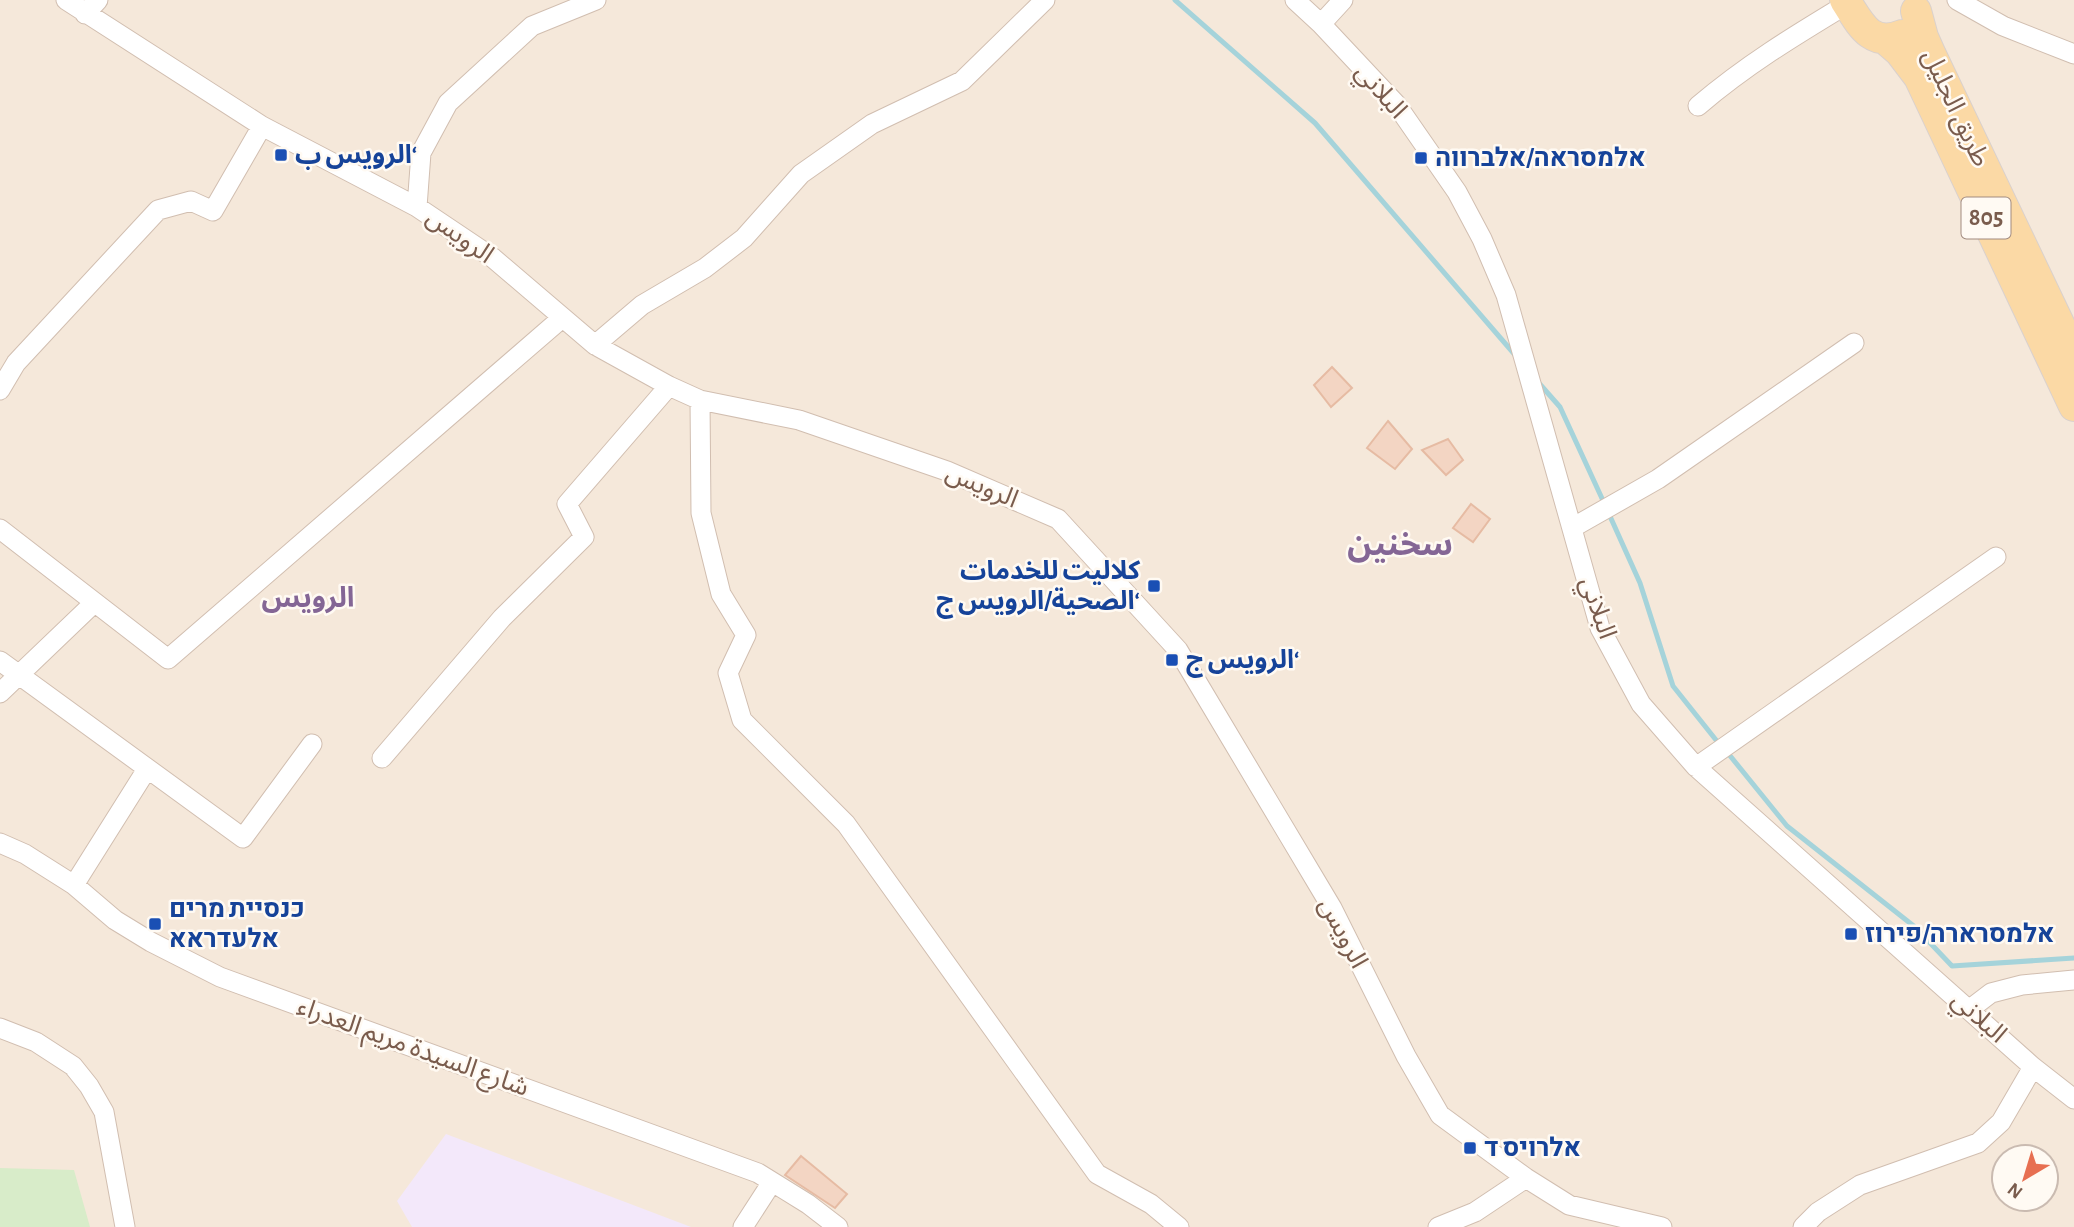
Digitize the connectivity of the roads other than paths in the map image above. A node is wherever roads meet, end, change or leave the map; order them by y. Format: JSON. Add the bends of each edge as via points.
{"nodes":[{"id":1,"x":66,"y":0,"type":"edge"},
{"id":2,"x":596,"y":0,"type":"edge"},
{"id":3,"x":1045,"y":0,"type":"edge"},
{"id":4,"x":1295,"y":0,"type":"edge"},
{"id":5,"x":1343,"y":0,"type":"edge"},
{"id":6,"x":1957,"y":0,"type":"edge"},
{"id":7,"x":1846,"y":2,"type":"edge"},
{"id":8,"x":1916,"y":6,"type":"edge"},
{"id":9,"x":92,"y":7,"type":"edge"},
{"id":10,"x":1321,"y":24,"type":"junction"},
{"id":11,"x":1885,"y":39,"type":"junction"},
{"id":12,"x":2074,"y":54,"type":"edge"},
{"id":13,"x":1698,"y":106,"type":"dead end"},
{"id":14,"x":262,"y":126,"type":"junction"},
{"id":15,"x":418,"y":207,"type":"junction"},
{"id":16,"x":562,"y":318,"type":"junction"},
{"id":17,"x":1854,"y":344,"type":"dead end"},
{"id":18,"x":595,"y":345,"type":"junction"},
{"id":19,"x":2074,"y":355,"type":"edge"},
{"id":20,"x":669,"y":386,"type":"junction"},
{"id":21,"x":0,"y":390,"type":"edge"},
{"id":22,"x":700,"y":400,"type":"junction"},
{"id":23,"x":2074,"y":406,"type":"edge"},
{"id":24,"x":1572,"y":527,"type":"junction"},
{"id":25,"x":0,"y":529,"type":"edge"},
{"id":26,"x":1996,"y":557,"type":"dead end"},
{"id":27,"x":94,"y":603,"type":"junction"},
{"id":28,"x":0,"y":661,"type":"edge"},
{"id":29,"x":19,"y":674,"type":"junction"},
{"id":30,"x":0,"y":693,"type":"edge"},
{"id":31,"x":312,"y":744,"type":"dead end"},
{"id":32,"x":382,"y":758,"type":"dead end"},
{"id":33,"x":1696,"y":767,"type":"junction"},
{"id":34,"x":148,"y":769,"type":"junction"},
{"id":35,"x":0,"y":843,"type":"edge"},
{"id":36,"x":74,"y":885,"type":"junction"},
{"id":37,"x":2074,"y":980,"type":"edge"},
{"id":38,"x":1970,"y":1009,"type":"junction"},
{"id":39,"x":0,"y":1028,"type":"edge"},
{"id":40,"x":2033,"y":1067,"type":"junction"},
{"id":41,"x":2074,"y":1099,"type":"edge"},
{"id":42,"x":1526,"y":1178,"type":"junction"},
{"id":43,"x":772,"y":1182,"type":"junction"},
{"id":44,"x":125,"y":1227,"type":"edge"},
{"id":45,"x":743,"y":1227,"type":"edge"},
{"id":46,"x":838,"y":1227,"type":"edge"},
{"id":47,"x":1179,"y":1227,"type":"edge"},
{"id":48,"x":1438,"y":1227,"type":"edge"},
{"id":49,"x":1662,"y":1227,"type":"edge"},
{"id":50,"x":1803,"y":1227,"type":"edge"}],
"edges":[{"from":1,"to":9,"type":"street","name":"الرويس"},
{"from":2,"to":15,"type":"street","via":[[532,26],[447,103],[421,153]]},
{"from":3,"to":18,"type":"street","via":[[962,81],[872,124],[801,174],[744,238],[705,268],[642,305]]},
{"from":4,"to":10,"type":"street","name":"البلاني"},
{"from":5,"to":10,"type":"street"},
{"from":6,"to":12,"type":"street","via":[[2003,26]]},
{"from":7,"to":11,"type":"main road","number":"805","via":[[1868,33]]},
{"from":7,"to":13,"type":"street","via":[[1734,75]]},
{"from":8,"to":11,"type":"main road","number":"805","via":[[1910,28]]},
{"from":8,"to":19,"type":"main road","name":"طريق الجليل","number":"805","via":[[1931,55]]},
{"from":9,"to":14,"type":"street","name":"الرويس"},
{"from":10,"to":24,"type":"street","name":"البلاني","via":[[1396,104],[1457,192],[1482,239],[1506,295]]},
{"from":11,"to":23,"type":"main road","name":"طريق الجليل","number":"805","via":[[1919,77]]},
{"from":14,"to":15,"type":"street","name":"الرويس"},
{"from":14,"to":21,"type":"street","via":[[213,211],[191,201],[158,210],[16,363]]},
{"from":15,"to":16,"type":"street","name":"الرويس","via":[[493,258]]},
{"from":16,"to":18,"type":"street","name":"الرويس"},
{"from":16,"to":27,"type":"street","via":[[168,660]]},
{"from":17,"to":24,"type":"street","via":[[1658,479]]},
{"from":18,"to":20,"type":"street","name":"الرويس"},
{"from":20,"to":22,"type":"street","name":"الرويس"},
{"from":20,"to":32,"type":"street","via":[[568,505],[584,537],[502,618]]},
{"from":22,"to":42,"type":"street","name":"الرويس","via":[[799,419],[947,471],[1058,519],[1178,650],[1332,908],[1440,1115]]},
{"from":22,"to":47,"type":"street","via":[[701,513],[721,594],[746,635],[728,673],[742,720],[846,824],[1097,1174],[1151,1204]]},
{"from":24,"to":33,"type":"street","name":"البلاني","via":[[1600,628],[1641,704]]},
{"from":25,"to":27,"type":"street"},
{"from":26,"to":33,"type":"street"},
{"from":27,"to":29,"type":"street"},
{"from":28,"to":29,"type":"street"},
{"from":29,"to":30,"type":"street"},
{"from":29,"to":34,"type":"street"},
{"from":31,"to":34,"type":"street","via":[[243,838]]},
{"from":33,"to":38,"type":"street","name":"البلاني"},
{"from":34,"to":36,"type":"street"},
{"from":35,"to":36,"type":"street","name":"شارع السيدة مريم العدراء"},
{"from":36,"to":43,"type":"street","name":"شارع السيدة مريم العدراء","via":[[142,937],[220,977],[758,1173]]},
{"from":37,"to":38,"type":"street","via":[[1991,993]]},
{"from":38,"to":40,"type":"street","name":"البلاني"},
{"from":39,"to":44,"type":"street","via":[[36,1042],[73,1066],[89,1086],[104,1112]]},
{"from":40,"to":41,"type":"street","name":"البلاني"},
{"from":40,"to":50,"type":"street","via":[[2001,1122],[1978,1143],[1860,1185]]},
{"from":42,"to":48,"type":"street","via":[[1475,1212]]},
{"from":42,"to":49,"type":"street","name":"الرويس","via":[[1569,1205]]},
{"from":43,"to":45,"type":"street"},
{"from":43,"to":46,"type":"street","name":"شارع السيدة مريم العدراء"}]}
